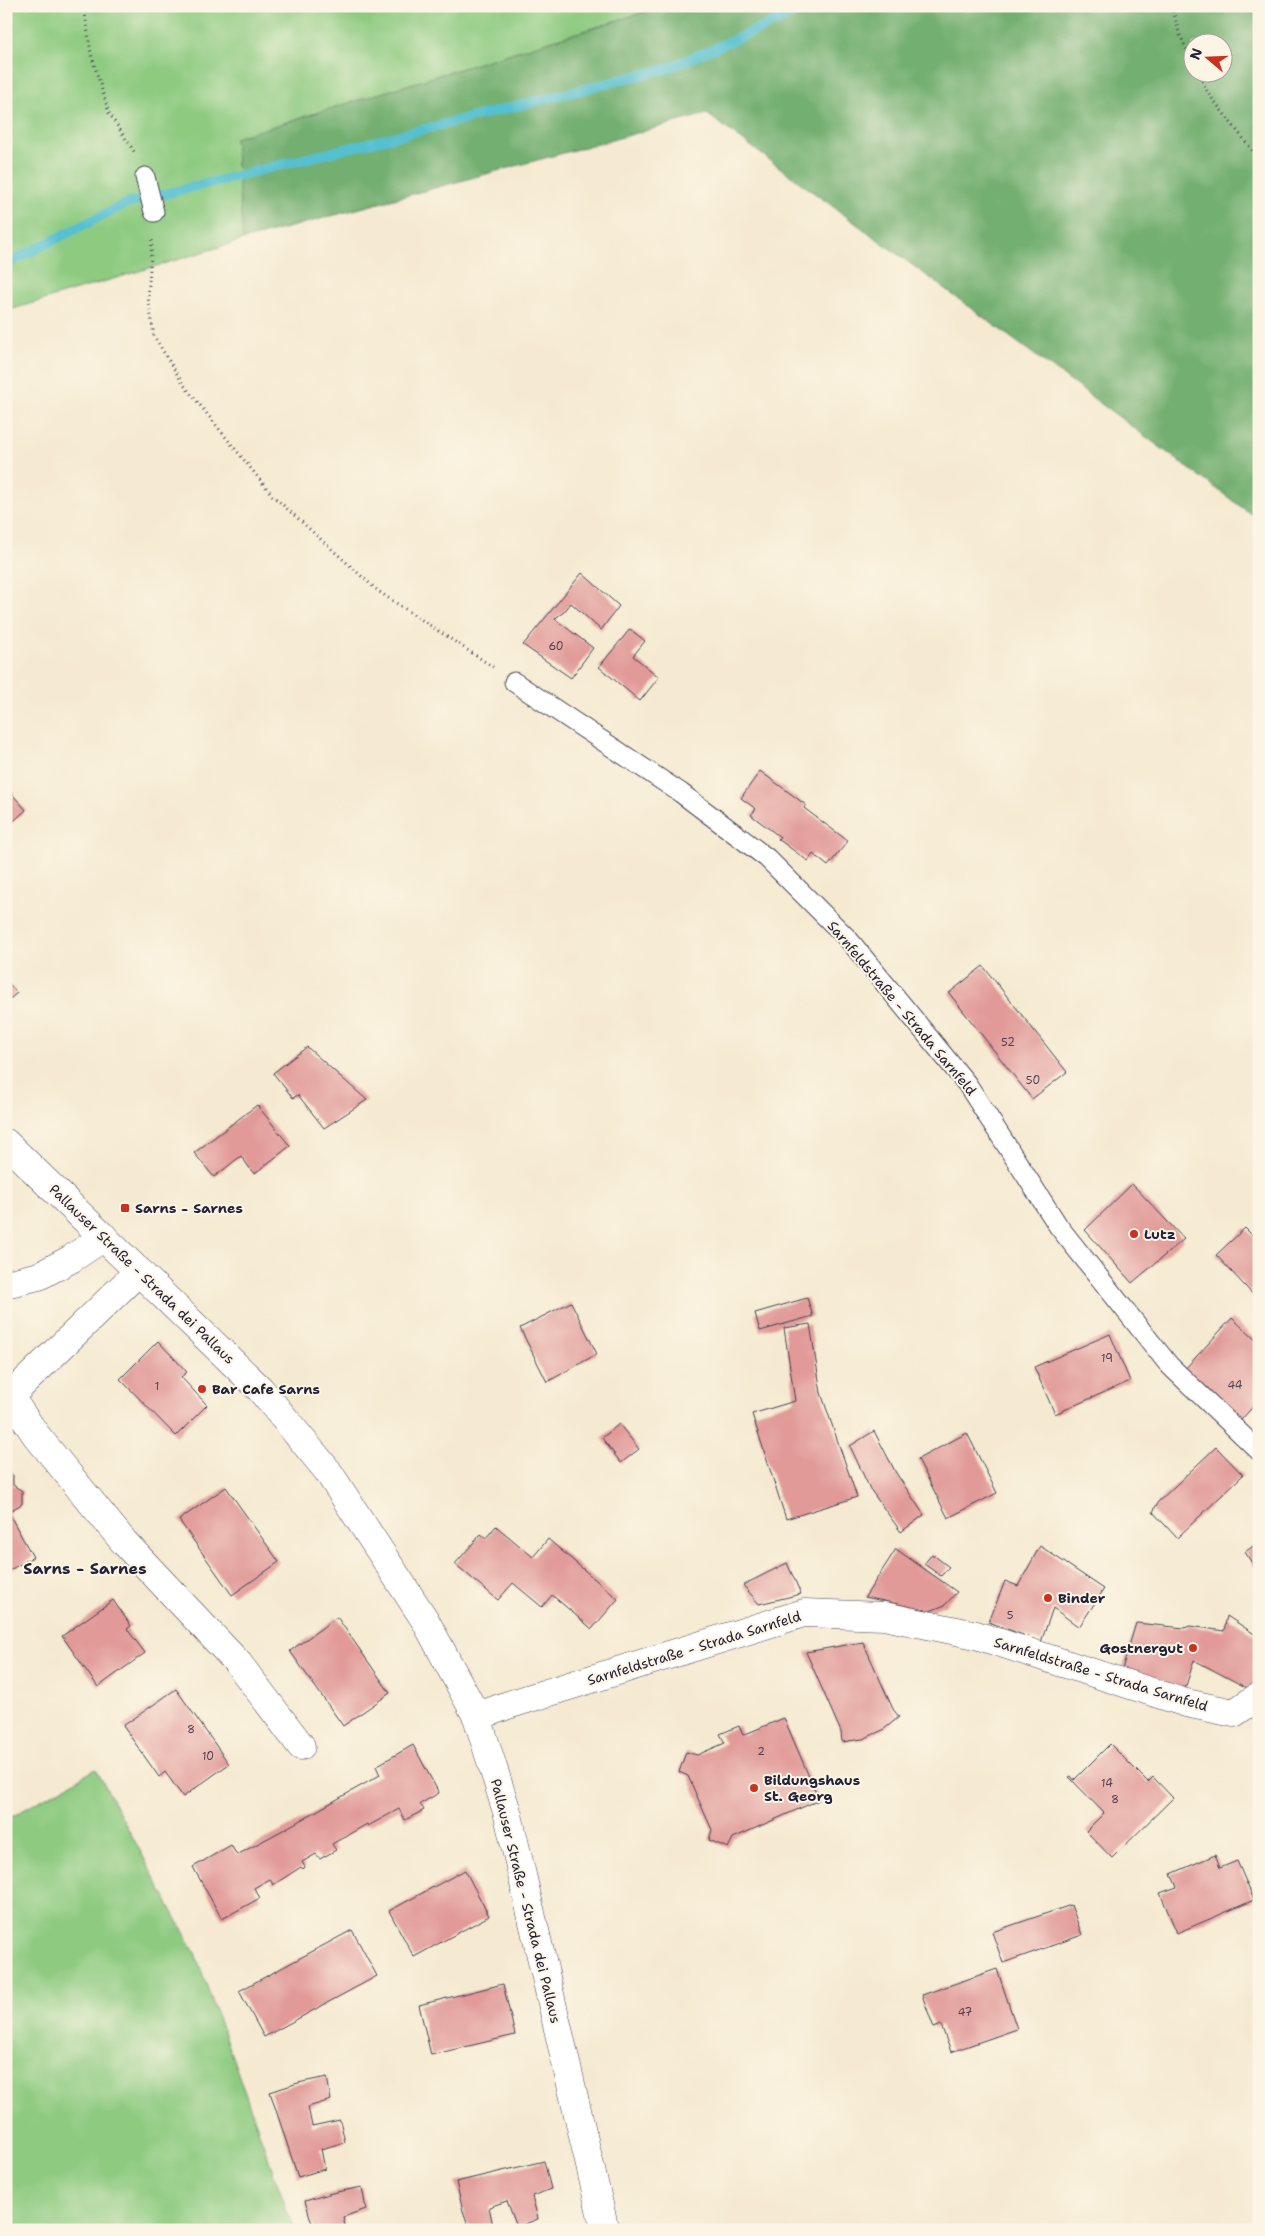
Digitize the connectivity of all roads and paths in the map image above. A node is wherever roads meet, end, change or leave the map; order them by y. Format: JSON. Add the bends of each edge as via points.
{"nodes":[{"id":1,"x":84,"y":6,"type":"edge"},
{"id":2,"x":1172,"y":6,"type":"edge"},
{"id":3,"x":1182,"y":39,"type":"edge"},
{"id":4,"x":1203,"y":82,"type":"edge"},
{"id":5,"x":1259,"y":160,"type":"edge"},
{"id":6,"x":145,"y":177,"type":"joint"},
{"id":7,"x":154,"y":212,"type":"joint"},
{"id":8,"x":514,"y":682,"type":"joint"},
{"id":9,"x":6,"y":1143,"type":"edge"},
{"id":10,"x":104,"y":1237,"type":"junction"},
{"id":11,"x":139,"y":1271,"type":"junction"},
{"id":12,"x":6,"y":1284,"type":"edge"},
{"id":13,"x":8,"y":1399,"type":"edge"},
{"id":14,"x":1259,"y":1450,"type":"edge"},
{"id":15,"x":1259,"y":1696,"type":"edge"},
{"id":16,"x":477,"y":1717,"type":"junction"},
{"id":17,"x":301,"y":1746,"type":"dead end"},
{"id":18,"x":605,"y":2230,"type":"edge"}],
"edges":[{"from":1,"to":6,"type":"path","via":[[91,54],[109,113],[138,158]]},
{"from":2,"to":3,"type":"path"},
{"from":4,"to":5,"type":"path"},
{"from":6,"to":7,"type":"lane"},
{"from":7,"to":8,"type":"path","via":[[148,297],[154,336],[183,384],[273,496],[371,585]]},
{"from":8,"to":14,"type":"lane","name":"Sarnfeldstraße - Strada Sarnfeld","via":[[681,793],[767,858],[849,940],[967,1084],[1060,1227],[1169,1365]]},
{"from":9,"to":10,"type":"street","name":"Pallauser Straße - Strada dei Pallaus"},
{"from":10,"to":11,"type":"street","name":"Pallauser Straße - Strada dei Pallaus"},
{"from":10,"to":12,"type":"street","via":[[39,1276]]},
{"from":11,"to":13,"type":"street"},
{"from":11,"to":16,"type":"street","name":"Pallauser Straße - Strada dei Pallaus","via":[[260,1388],[326,1470],[425,1620]]},
{"from":13,"to":17,"type":"street","via":[[124,1542],[238,1662]]},
{"from":15,"to":16,"type":"street","name":"Sarnfeldstraße - Strada Sarnfeld","via":[[1234,1713],[1186,1703],[976,1635],[884,1616],[804,1613]]},
{"from":16,"to":18,"type":"street","name":"Pallauser Straße - Strada dei Pallaus","via":[[508,1815]]}]}
